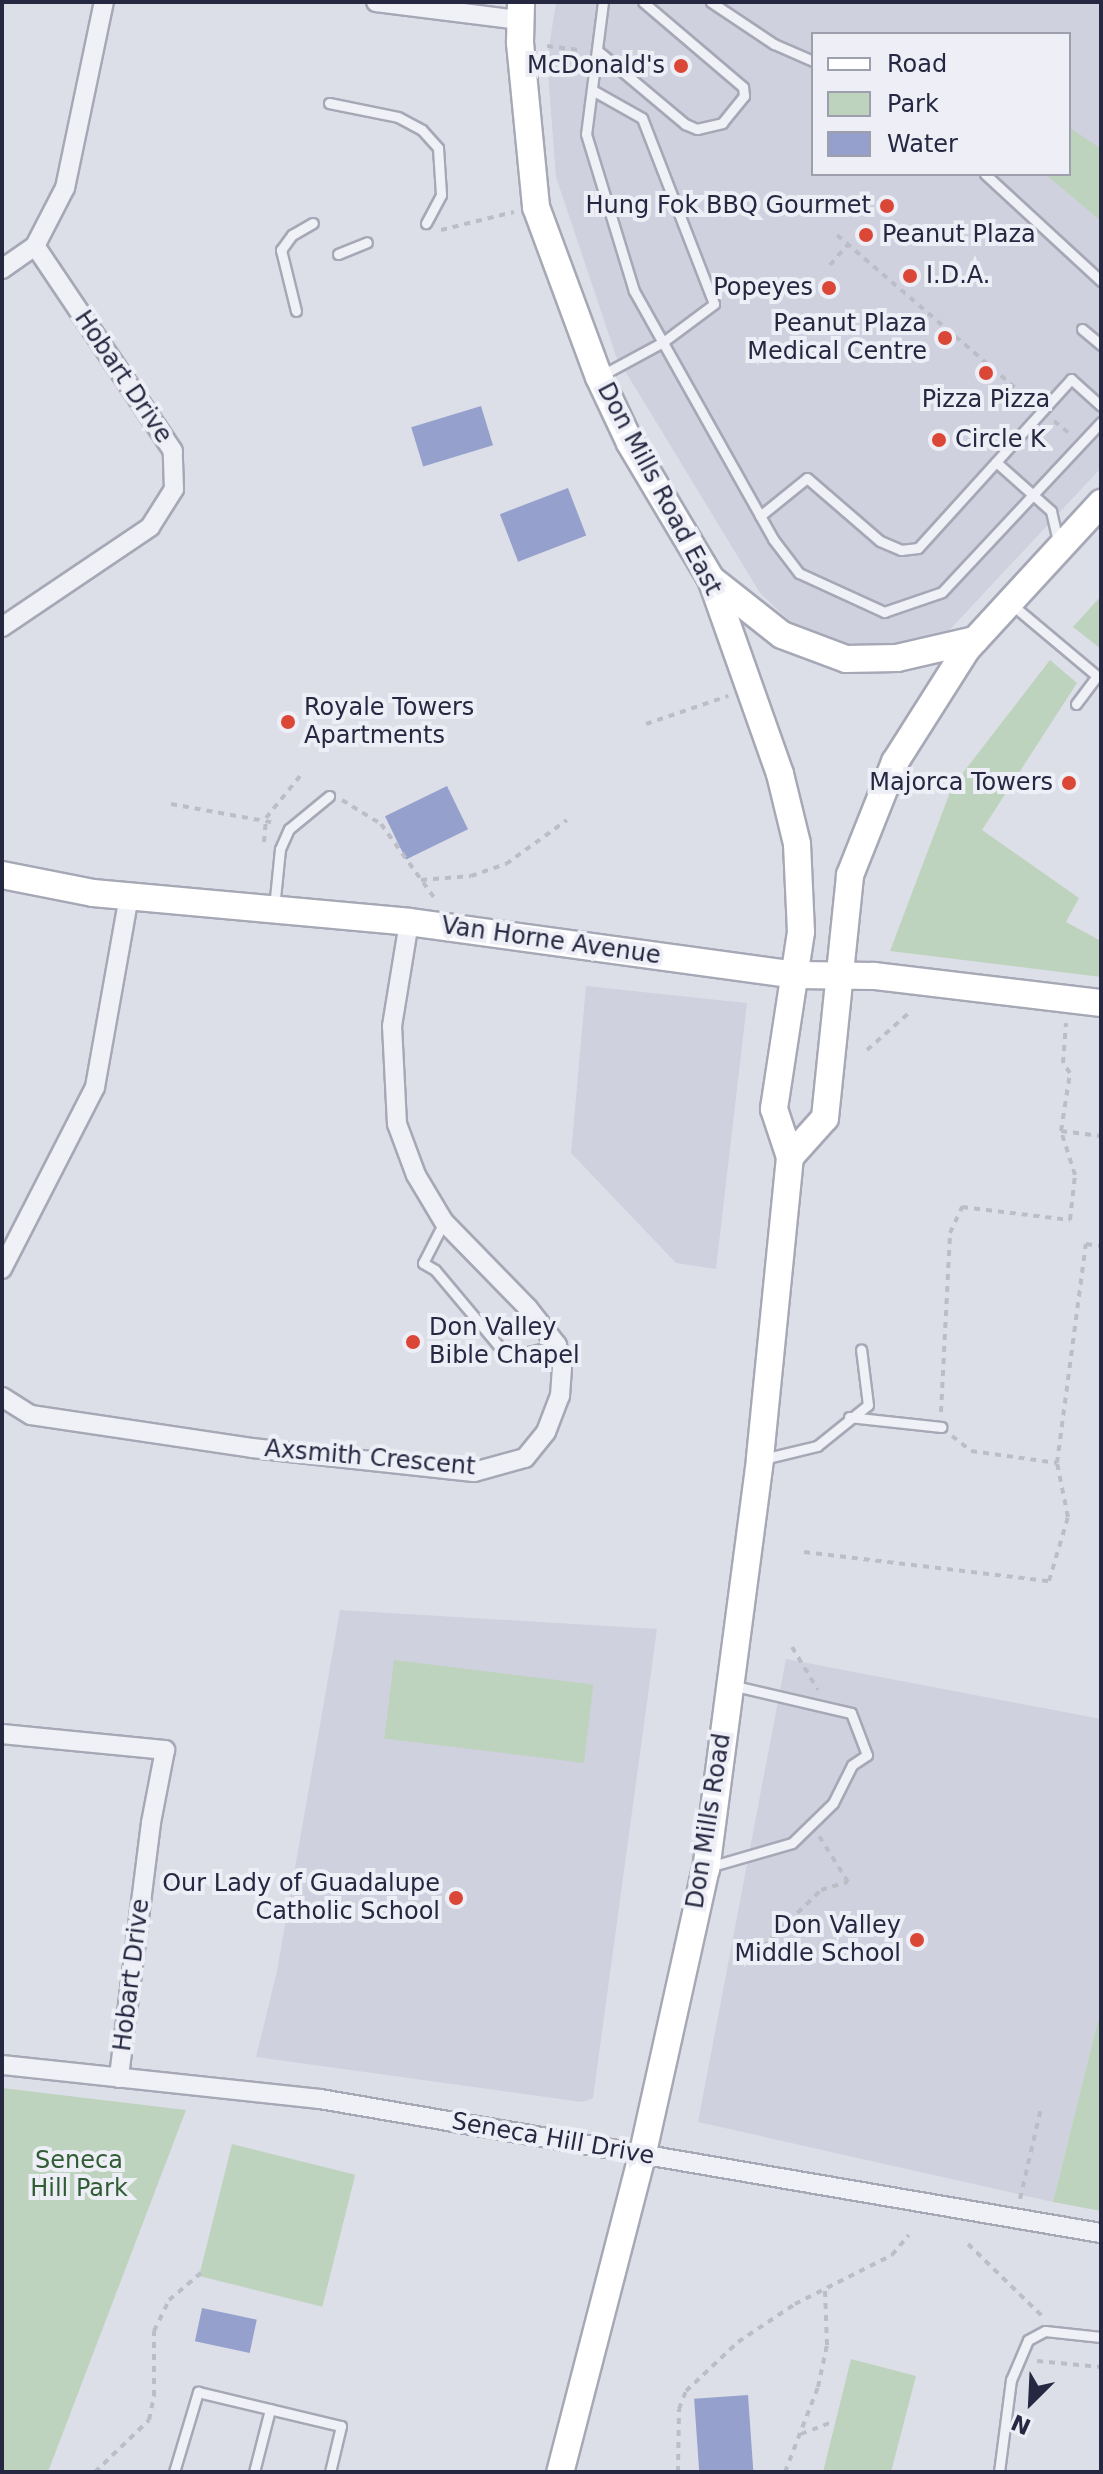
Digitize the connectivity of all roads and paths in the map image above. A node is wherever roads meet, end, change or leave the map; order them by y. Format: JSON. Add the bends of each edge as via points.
{"nodes":[{"id":1,"x":104,"y":2,"type":"edge"},
{"id":2,"x":376,"y":2,"type":"edge"},
{"id":3,"x":603,"y":2,"type":"edge"},
{"id":4,"x":643,"y":2,"type":"edge"},
{"id":5,"x":711,"y":2,"type":"edge"},
{"id":6,"x":520,"y":11,"type":"edge"},
{"id":7,"x":547,"y":46,"type":"dead end"},
{"id":8,"x":598,"y":51,"type":"junction"},
{"id":9,"x":811,"y":60,"type":"edge"},
{"id":10,"x":594,"y":91,"type":"junction"},
{"id":11,"x":329,"y":103,"type":"dead end"},
{"id":12,"x":987,"y":176,"type":"edge"},
{"id":13,"x":536,"y":207,"type":"junction"},
{"id":14,"x":313,"y":223,"type":"dead end"},
{"id":15,"x":426,"y":223,"type":"dead end"},
{"id":16,"x":439,"y":231,"type":"dead end"},
{"id":17,"x":837,"y":235,"type":"dead end"},
{"id":18,"x":367,"y":242,"type":"dead end"},
{"id":19,"x":848,"y":244,"type":"junction"},
{"id":20,"x":35,"y":246,"type":"junction"},
{"id":21,"x":338,"y":254,"type":"dead end"},
{"id":22,"x":830,"y":265,"type":"dead end"},
{"id":23,"x":2,"y":269,"type":"edge"},
{"id":24,"x":1101,"y":281,"type":"edge"},
{"id":25,"x":296,"y":311,"type":"dead end"},
{"id":26,"x":1082,"y":329,"type":"dead end"},
{"id":27,"x":663,"y":342,"type":"junction"},
{"id":28,"x":1101,"y":345,"type":"edge"},
{"id":29,"x":599,"y":377,"type":"junction"},
{"id":30,"x":1101,"y":406,"type":"edge"},
{"id":31,"x":1043,"y":411,"type":"junction"},
{"id":32,"x":1101,"y":422,"type":"edge"},
{"id":33,"x":1081,"y":443,"type":"junction"},
{"id":34,"x":996,"y":462,"type":"junction"},
{"id":35,"x":1033,"y":495,"type":"junction"},
{"id":36,"x":1101,"y":503,"type":"edge"},
{"id":37,"x":760,"y":516,"type":"junction"},
{"id":38,"x":1058,"y":549,"type":"junction"},
{"id":39,"x":711,"y":579,"type":"junction"},
{"id":40,"x":1009,"y":603,"type":"junction"},
{"id":41,"x":2,"y":627,"type":"edge"},
{"id":42,"x":975,"y":640,"type":"junction"},
{"id":43,"x":738,"y":692,"type":"dead end"},
{"id":44,"x":1076,"y":704,"type":"dead end"},
{"id":45,"x":646,"y":724,"type":"dead end"},
{"id":46,"x":329,"y":796,"type":"joint"},
{"id":47,"x":171,"y":804,"type":"dead end"},
{"id":48,"x":567,"y":820,"type":"dead end"},
{"id":49,"x":289,"y":829,"type":"junction"},
{"id":50,"x":2,"y":875,"type":"edge"},
{"id":51,"x":421,"y":880,"type":"junction"},
{"id":52,"x":129,"y":897,"type":"junction"},
{"id":53,"x":273,"y":911,"type":"junction"},
{"id":54,"x":409,"y":922,"type":"junction"},
{"id":55,"x":455,"y":927,"type":"junction"},
{"id":56,"x":797,"y":975,"type":"junction"},
{"id":57,"x":837,"y":976,"type":"junction"},
{"id":58,"x":1069,"y":997,"type":"junction"},
{"id":59,"x":1101,"y":1003,"type":"edge"},
{"id":60,"x":910,"y":1012,"type":"dead end"},
{"id":61,"x":867,"y":1050,"type":"dead end"},
{"id":62,"x":1061,"y":1131,"type":"junction"},
{"id":63,"x":1101,"y":1136,"type":"edge"},
{"id":64,"x":790,"y":1157,"type":"junction"},
{"id":65,"x":444,"y":1222,"type":"junction"},
{"id":66,"x":1101,"y":1246,"type":"edge"},
{"id":67,"x":2,"y":1269,"type":"edge"},
{"id":68,"x":557,"y":1345,"type":"junction"},
{"id":69,"x":861,"y":1349,"type":"dead end"},
{"id":70,"x":2,"y":1397,"type":"edge"},
{"id":71,"x":849,"y":1417,"type":"junction"},
{"id":72,"x":941,"y":1427,"type":"junction"},
{"id":73,"x":760,"y":1460,"type":"junction"},
{"id":74,"x":1057,"y":1463,"type":"junction"},
{"id":75,"x":804,"y":1552,"type":"dead end"},
{"id":76,"x":792,"y":1647,"type":"dead end"},
{"id":77,"x":730,"y":1685,"type":"junction"},
{"id":78,"x":828,"y":1706,"type":"junction"},
{"id":79,"x":2,"y":1734,"type":"edge"},
{"id":80,"x":811,"y":1824,"type":"junction"},
{"id":81,"x":706,"y":1868,"type":"junction"},
{"id":82,"x":746,"y":1963,"type":"dead end"},
{"id":83,"x":2,"y":2065,"type":"edge"},
{"id":84,"x":119,"y":2078,"type":"junction"},
{"id":85,"x":1041,"y":2108,"type":"dead end"},
{"id":86,"x":642,"y":2156,"type":"junction"},
{"id":87,"x":1013,"y":2216,"type":"junction"},
{"id":88,"x":1101,"y":2233,"type":"edge"},
{"id":89,"x":909,"y":2235,"type":"dead end"},
{"id":90,"x":968,"y":2244,"type":"dead end"},
{"id":91,"x":201,"y":2273,"type":"dead end"},
{"id":92,"x":825,"y":2289,"type":"junction"},
{"id":93,"x":1058,"y":2332,"type":"junction"},
{"id":94,"x":1101,"y":2337,"type":"edge"},
{"id":95,"x":1018,"y":2358,"type":"junction"},
{"id":96,"x":1101,"y":2367,"type":"edge"},
{"id":97,"x":270,"y":2409,"type":"junction"},
{"id":98,"x":832,"y":2422,"type":"dead end"},
{"id":99,"x":800,"y":2434,"type":"junction"},
{"id":100,"x":95,"y":2472,"type":"edge"},
{"id":101,"x":174,"y":2472,"type":"edge"},
{"id":102,"x":254,"y":2472,"type":"edge"},
{"id":103,"x":330,"y":2472,"type":"edge"},
{"id":104,"x":560,"y":2472,"type":"edge"},
{"id":105,"x":678,"y":2472,"type":"edge"},
{"id":106,"x":785,"y":2472,"type":"edge"},
{"id":107,"x":999,"y":2472,"type":"edge"}],
"edges":[{"from":1,"to":20,"type":"street","via":[[65,188]]},
{"from":2,"to":6,"type":"street"},
{"from":3,"to":8,"type":"lane"},
{"from":4,"to":8,"type":"lane","via":[[743,87],[744,96],[722,123],[697,129],[685,124]]},
{"from":5,"to":9,"type":"lane","via":[[774,44]]},
{"from":6,"to":13,"type":"main road","name":"Don Mills Road East"},
{"from":7,"to":8,"type":"path"},
{"from":8,"to":10,"type":"lane"},
{"from":10,"to":27,"type":"lane","via":[[586,134],[634,291]]},
{"from":10,"to":27,"type":"lane","via":[[642,118],[714,304]]},
{"from":11,"to":15,"type":"lane","via":[[398,117],[422,130],[438,148],[441,195],[436,213]]},
{"from":12,"to":24,"type":"lane"},
{"from":13,"to":16,"type":"path"},
{"from":13,"to":29,"type":"main road","name":"Don Mills Road East"},
{"from":14,"to":25,"type":"lane","via":[[292,235],[281,250]]},
{"from":17,"to":19,"type":"path"},
{"from":18,"to":21,"type":"lane"},
{"from":19,"to":22,"type":"path"},
{"from":19,"to":31,"type":"path"},
{"from":20,"to":23,"type":"street"},
{"from":20,"to":41,"type":"street","name":"Hobart Drive","via":[[173,451],[174,489],[150,527]]},
{"from":26,"to":28,"type":"lane"},
{"from":27,"to":29,"type":"lane"},
{"from":27,"to":37,"type":"lane"},
{"from":29,"to":39,"type":"main road","name":"Don Mills Road East","via":[[630,443]]},
{"from":30,"to":31,"type":"lane","via":[[1071,379]]},
{"from":31,"to":33,"type":"path"},
{"from":31,"to":34,"type":"lane"},
{"from":32,"to":33,"type":"lane"},
{"from":33,"to":35,"type":"lane"},
{"from":34,"to":35,"type":"lane"},
{"from":34,"to":37,"type":"lane","via":[[918,548],[901,550],[880,541],[807,478]]},
{"from":35,"to":37,"type":"lane","via":[[942,592],[884,612],[799,573]]},
{"from":35,"to":38,"type":"lane","via":[[1051,511]]},
{"from":36,"to":38,"type":"main road"},
{"from":38,"to":40,"type":"main road"},
{"from":39,"to":42,"type":"main road","via":[[782,635],[846,659],[897,658]]},
{"from":39,"to":56,"type":"main road","name":"Don Mills Road East","via":[[780,774],[797,844]]},
{"from":40,"to":42,"type":"main road"},
{"from":40,"to":44,"type":"lane","via":[[1097,676]]},
{"from":42,"to":57,"type":"main road","via":[[895,762],[850,875]]},
{"from":43,"to":45,"type":"path"},
{"from":46,"to":49,"type":"lane"},
{"from":46,"to":51,"type":"path","via":[[353,802],[381,824]]},
{"from":47,"to":49,"type":"path","via":[[266,818]]},
{"from":48,"to":51,"type":"path","via":[[506,864],[471,876]]},
{"from":49,"to":53,"type":"lane","via":[[280,849]]},
{"from":50,"to":52,"type":"main road","name":"Van Horne Avenue"},
{"from":51,"to":55,"type":"path"},
{"from":52,"to":53,"type":"main road","name":"Van Horne Avenue"},
{"from":52,"to":67,"type":"street","via":[[95,1087]]},
{"from":53,"to":54,"type":"main road","name":"Van Horne Avenue"},
{"from":54,"to":55,"type":"main road","name":"Van Horne Avenue"},
{"from":54,"to":65,"type":"street","via":[[392,1026],[397,1124],[416,1175]]},
{"from":55,"to":56,"type":"main road","name":"Van Horne Avenue"},
{"from":56,"to":57,"type":"main road","name":"Van Horne Avenue"},
{"from":56,"to":64,"type":"main road","name":"Don Mills Road","via":[[774,1109]]},
{"from":57,"to":58,"type":"main road","name":"Van Horne Avenue"},
{"from":57,"to":64,"type":"main road","via":[[825,1118]]},
{"from":58,"to":59,"type":"main road","name":"Van Horne Avenue"},
{"from":58,"to":62,"type":"path","via":[[1063,1063],[1070,1073]]},
{"from":60,"to":61,"type":"path"},
{"from":62,"to":63,"type":"path"},
{"from":62,"to":72,"type":"path","via":[[1075,1175],[1070,1220],[962,1207],[950,1233]]},
{"from":64,"to":73,"type":"main road","name":"Don Mills Road"},
{"from":65,"to":68,"type":"street"},
{"from":65,"to":68,"type":"lane","via":[[423,1263],[435,1270],[508,1357]]},
{"from":66,"to":74,"type":"path","via":[[1086,1244]]},
{"from":68,"to":70,"type":"street","name":"Axsmith Crescent","via":[[560,1396],[546,1432],[525,1458],[474,1472],[252,1448],[31,1415]]},
{"from":69,"to":71,"type":"lane","via":[[868,1405]]},
{"from":71,"to":72,"type":"lane"},
{"from":71,"to":73,"type":"lane","via":[[817,1446]]},
{"from":72,"to":74,"type":"path","via":[[971,1451]]},
{"from":73,"to":77,"type":"main road","name":"Don Mills Road"},
{"from":74,"to":75,"type":"path","via":[[1068,1517],[1049,1581]]},
{"from":76,"to":78,"type":"path"},
{"from":77,"to":78,"type":"lane"},
{"from":77,"to":81,"type":"main road","name":"Don Mills Road"},
{"from":78,"to":80,"type":"lane","via":[[851,1713],[867,1755],[852,1765],[833,1803]]},
{"from":79,"to":84,"type":"street","name":"Hobart Drive","via":[[165,1750]]},
{"from":80,"to":81,"type":"lane","via":[[792,1843]]},
{"from":80,"to":82,"type":"path","via":[[848,1882],[821,1890]]},
{"from":81,"to":86,"type":"main road","name":"Don Mills Road"},
{"from":83,"to":84,"type":"street","name":"Seneca Hill Drive"},
{"from":84,"to":86,"type":"street","name":"Seneca Hill Drive","via":[[320,2099]]},
{"from":85,"to":87,"type":"path"},
{"from":86,"to":87,"type":"street","name":"Seneca Hill Drive"},
{"from":86,"to":104,"type":"main road","name":"Don Mills Road"},
{"from":87,"to":88,"type":"street","name":"Seneca Hill Drive"},
{"from":89,"to":92,"type":"path","via":[[892,2255]]},
{"from":90,"to":93,"type":"path"},
{"from":91,"to":100,"type":"path","via":[[169,2300],[154,2331],[149,2420]]},
{"from":92,"to":99,"type":"path","via":[[827,2345]]},
{"from":92,"to":105,"type":"path","via":[[738,2342],[686,2391],[679,2409]]},
{"from":93,"to":94,"type":"lane"},
{"from":93,"to":95,"type":"lane","via":[[1035,2333]]},
{"from":95,"to":96,"type":"path"},
{"from":95,"to":107,"type":"lane","via":[[1005,2411]]},
{"from":97,"to":101,"type":"lane","via":[[198,2392]]},
{"from":97,"to":102,"type":"lane"},
{"from":97,"to":103,"type":"lane","via":[[341,2426]]},
{"from":98,"to":99,"type":"path"},
{"from":99,"to":106,"type":"path"}]}
